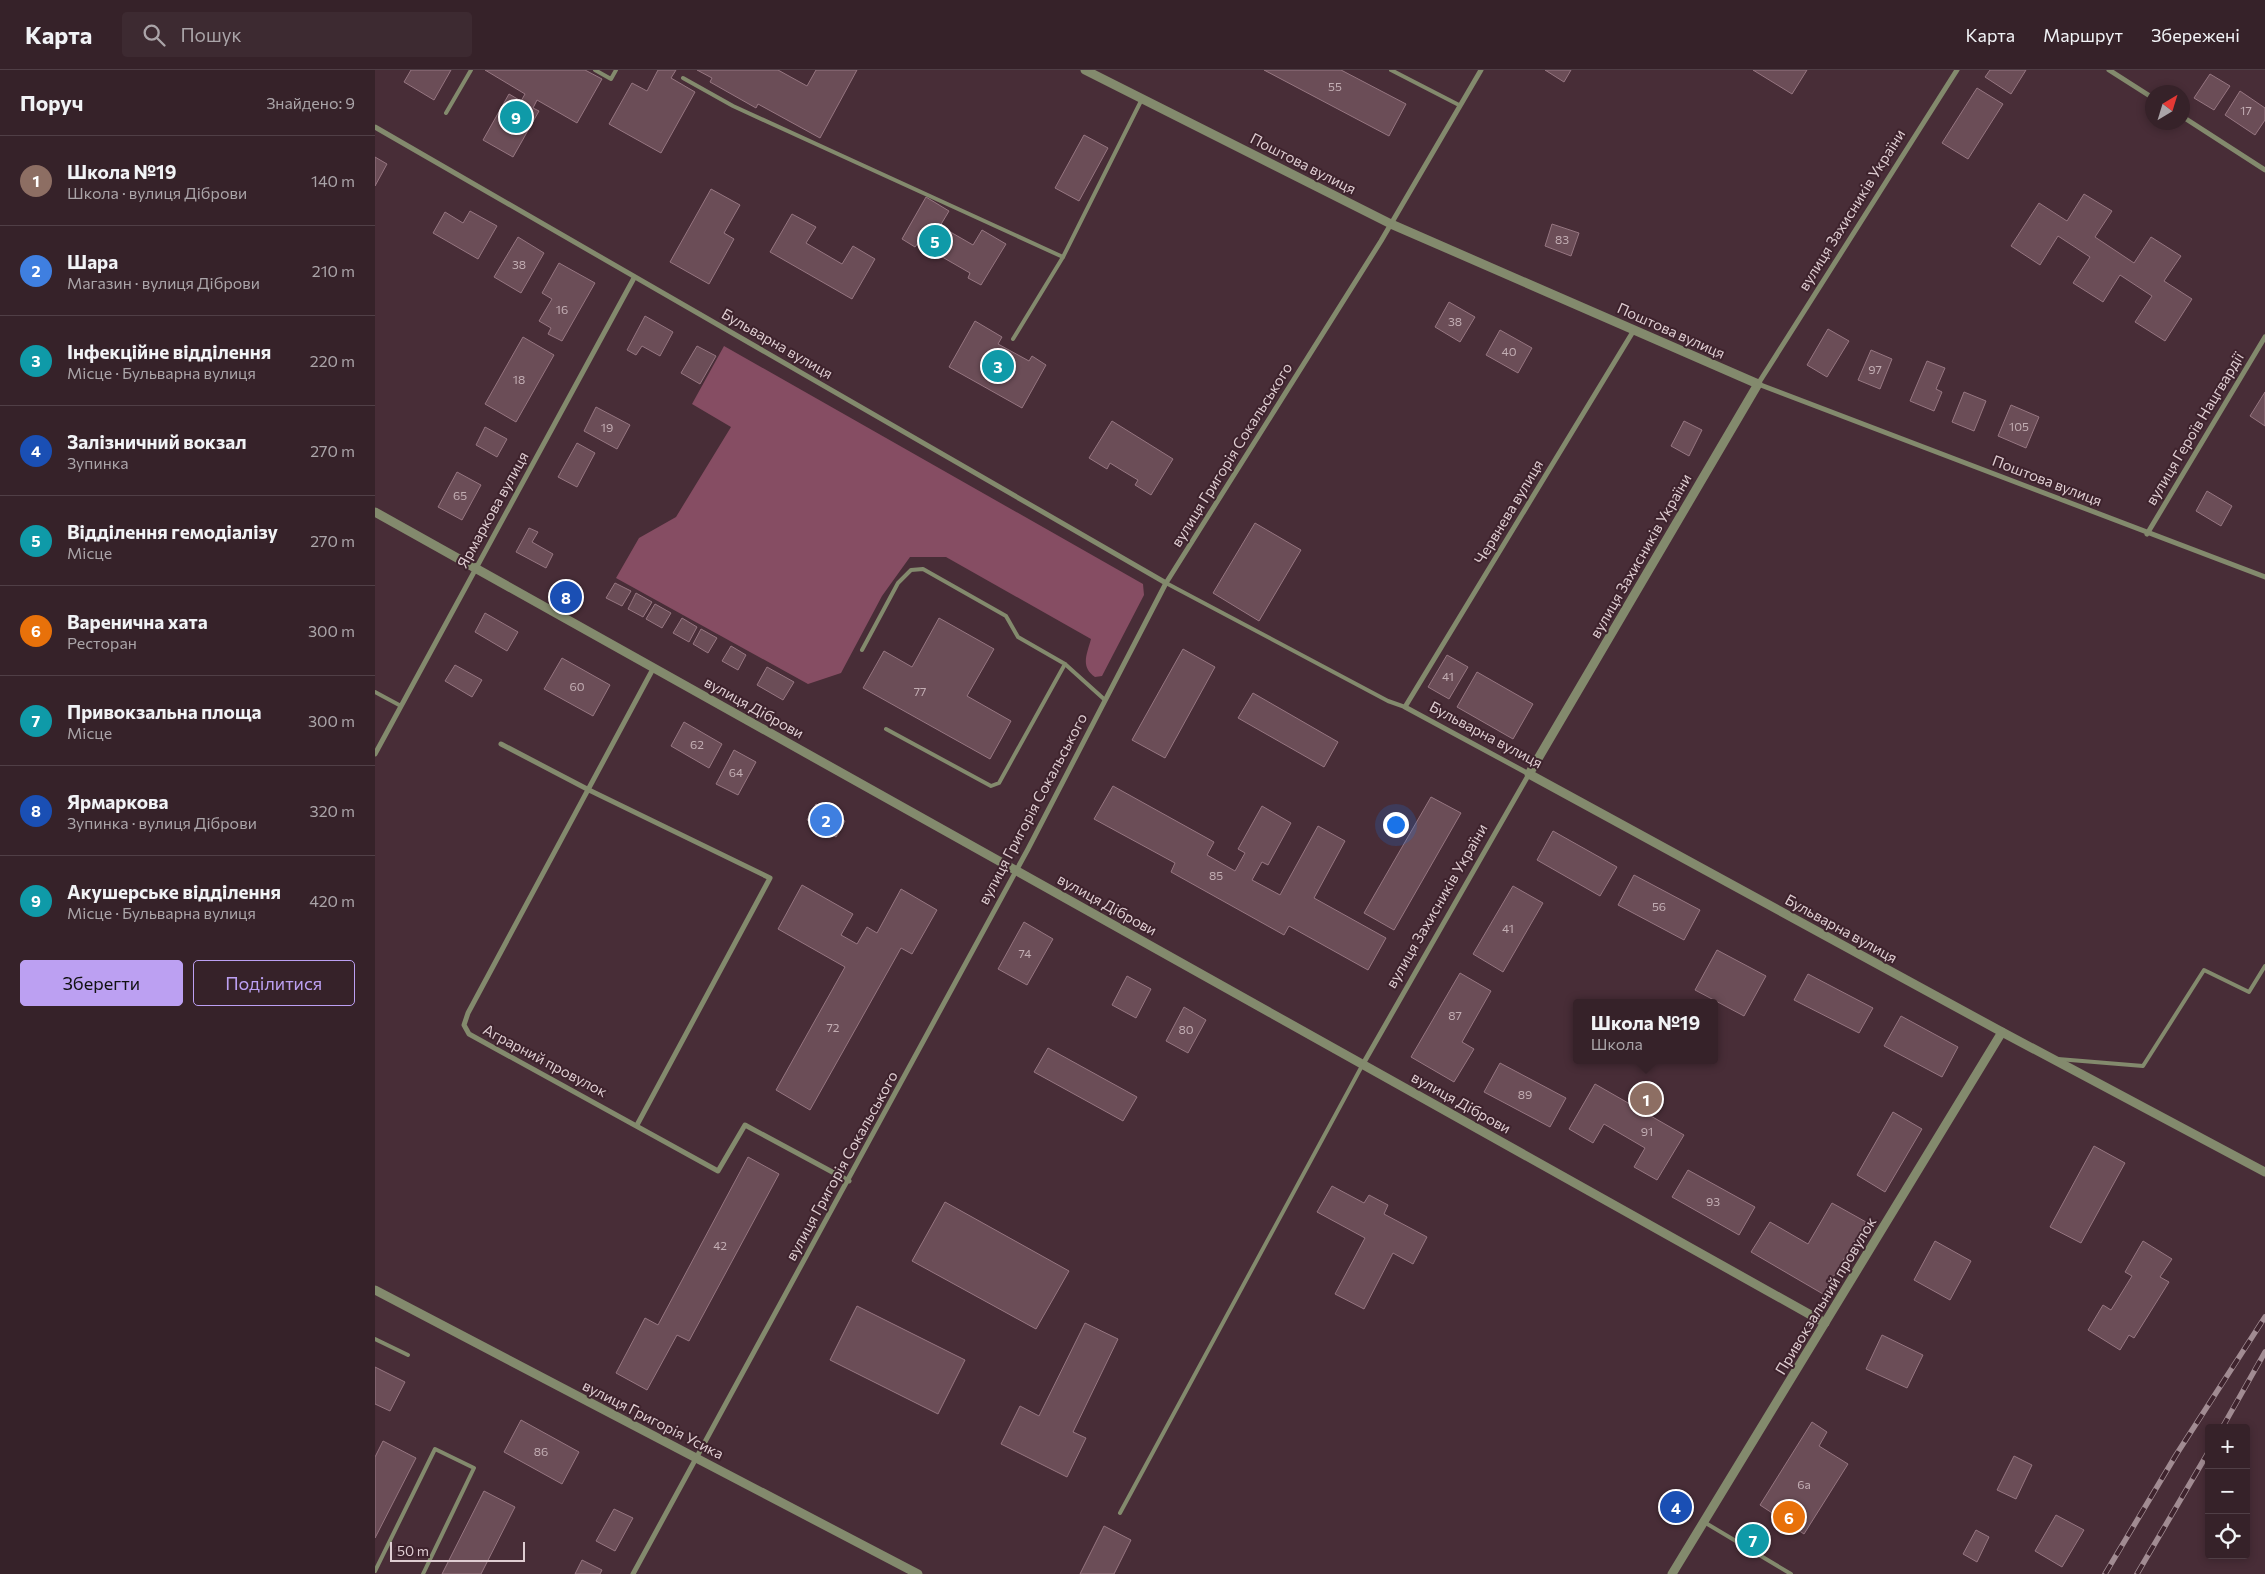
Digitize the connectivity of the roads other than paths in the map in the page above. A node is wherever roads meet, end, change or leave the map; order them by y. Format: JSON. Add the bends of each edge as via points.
{"nodes":[{"id":1,"x":471,"y":70,"type":"edge"},
{"id":2,"x":595,"y":70,"type":"edge"},
{"id":3,"x":616,"y":70,"type":"edge"},
{"id":4,"x":1085,"y":70,"type":"edge"},
{"id":5,"x":1391,"y":70,"type":"edge"},
{"id":6,"x":1481,"y":70,"type":"edge"},
{"id":7,"x":1957,"y":70,"type":"edge"},
{"id":8,"x":2109,"y":70,"type":"edge"},
{"id":9,"x":683,"y":78,"type":"dead end"},
{"id":10,"x":2145,"y":93,"type":"edge"},
{"id":11,"x":1142,"y":99,"type":"junction"},
{"id":12,"x":1459,"y":105,"type":"junction"},
{"id":13,"x":446,"y":112,"type":"dead end"},
{"id":14,"x":2190,"y":122,"type":"edge"},
{"id":15,"x":375,"y":127,"type":"edge"},
{"id":16,"x":2265,"y":170,"type":"edge"},
{"id":17,"x":1391,"y":224,"type":"junction"},
{"id":18,"x":1063,"y":256,"type":"junction"},
{"id":19,"x":634,"y":278,"type":"junction"},
{"id":20,"x":1634,"y":330,"type":"junction"},
{"id":21,"x":2265,"y":337,"type":"edge"},
{"id":22,"x":1013,"y":339,"type":"dead end"},
{"id":23,"x":1758,"y":384,"type":"junction"},
{"id":24,"x":375,"y":512,"type":"edge"},
{"id":25,"x":2147,"y":534,"type":"junction"},
{"id":26,"x":476,"y":568,"type":"junction"},
{"id":27,"x":2265,"y":577,"type":"edge"},
{"id":28,"x":1166,"y":583,"type":"junction"},
{"id":29,"x":863,"y":650,"type":"dead end"},
{"id":30,"x":1065,"y":664,"type":"junction"},
{"id":31,"x":653,"y":667,"type":"junction"},
{"id":32,"x":375,"y":692,"type":"edge"},
{"id":33,"x":1105,"y":700,"type":"junction"},
{"id":34,"x":401,"y":706,"type":"junction"},
{"id":35,"x":1405,"y":707,"type":"junction"},
{"id":36,"x":886,"y":729,"type":"dead end"},
{"id":37,"x":501,"y":744,"type":"dead end"},
{"id":38,"x":375,"y":754,"type":"edge"},
{"id":39,"x":1529,"y":774,"type":"junction"},
{"id":40,"x":589,"y":790,"type":"junction"},
{"id":41,"x":1016,"y":870,"type":"junction"},
{"id":42,"x":2265,"y":966,"type":"edge"},
{"id":43,"x":2003,"y":1032,"type":"junction"},
{"id":44,"x":2055,"y":1059,"type":"junction"},
{"id":45,"x":1363,"y":1064,"type":"junction"},
{"id":46,"x":637,"y":1124,"type":"junction"},
{"id":47,"x":2265,"y":1172,"type":"edge"},
{"id":48,"x":849,"y":1181,"type":"junction"},
{"id":49,"x":375,"y":1290,"type":"edge"},
{"id":50,"x":1825,"y":1323,"type":"junction"},
{"id":51,"x":375,"y":1338,"type":"edge"},
{"id":52,"x":408,"y":1355,"type":"dead end"},
{"id":53,"x":696,"y":1457,"type":"junction"},
{"id":54,"x":1120,"y":1513,"type":"dead end"},
{"id":55,"x":1704,"y":1522,"type":"junction"},
{"id":56,"x":375,"y":1571,"type":"edge"},
{"id":57,"x":423,"y":1574,"type":"edge"},
{"id":58,"x":633,"y":1574,"type":"edge"},
{"id":59,"x":918,"y":1574,"type":"edge"},
{"id":60,"x":1672,"y":1574,"type":"edge"},
{"id":61,"x":1791,"y":1574,"type":"edge"}],
"edges":[{"from":1,"to":13,"type":"lane"},
{"from":2,"to":3,"type":"lane","via":[[611,79]]},
{"from":4,"to":11,"type":"street","name":"Поштова вулиця"},
{"from":5,"to":12,"type":"lane"},
{"from":6,"to":12,"type":"street","name":"вулиця Григорія Сокальського"},
{"from":7,"to":23,"type":"street","name":"вулиця Захисників України"},
{"from":8,"to":10,"type":"street"},
{"from":9,"to":18,"type":"lane","via":[[733,106]]},
{"from":11,"to":17,"type":"street","name":"Поштова вулиця"},
{"from":11,"to":18,"type":"lane"},
{"from":12,"to":17,"type":"street","name":"вулиця Григорія Сокальського"},
{"from":14,"to":16,"type":"street"},
{"from":15,"to":19,"type":"street","name":"Бульварна вулиця"},
{"from":17,"to":20,"type":"street","name":"Поштова вулиця"},
{"from":17,"to":28,"type":"street","name":"вулиця Григорія Сокальського"},
{"from":18,"to":22,"type":"lane"},
{"from":19,"to":26,"type":"street","name":"Ярмаркова вулиця"},
{"from":19,"to":28,"type":"street","name":"Бульварна вулиця"},
{"from":20,"to":23,"type":"street","name":"Поштова вулиця"},
{"from":20,"to":35,"type":"street","name":"Червнева вулиця"},
{"from":21,"to":25,"type":"street","name":"вулиця Героїв Нацгвардії"},
{"from":23,"to":25,"type":"street","name":"Поштова вулиця"},
{"from":23,"to":39,"type":"street","name":"вулиця Захисників України"},
{"from":24,"to":26,"type":"street","name":"вулиця Діброви"},
{"from":25,"to":27,"type":"street","name":"Поштова вулиця"},
{"from":26,"to":31,"type":"street","name":"вулиця Діброви"},
{"from":26,"to":34,"type":"street","name":"Ярмаркова вулиця"},
{"from":28,"to":33,"type":"street","name":"вулиця Григорія Сокальського"},
{"from":28,"to":35,"type":"lane","via":[[1388,701]]},
{"from":29,"to":30,"type":"lane","via":[[898,583],[911,570],[923,569],[1007,616],[1018,637]]},
{"from":30,"to":33,"type":"lane"},
{"from":30,"to":36,"type":"lane","via":[[999,783],[991,786]]},
{"from":31,"to":40,"type":"street","name":"Аграрний провулок"},
{"from":31,"to":41,"type":"street","name":"вулиця Діброви"},
{"from":32,"to":34,"type":"lane"},
{"from":33,"to":41,"type":"street","name":"вулиця Григорія Сокальського"},
{"from":34,"to":38,"type":"street","name":"Ярмаркова вулиця"},
{"from":35,"to":39,"type":"street","name":"Бульварна вулиця"},
{"from":37,"to":40,"type":"street"},
{"from":39,"to":43,"type":"street","name":"Бульварна вулиця"},
{"from":39,"to":45,"type":"street","name":"вулиця Захисників України"},
{"from":40,"to":46,"type":"street","name":"Аграрний провулок","via":[[468,1013],[464,1026],[469,1034]]},
{"from":40,"to":46,"type":"street","via":[[770,878]]},
{"from":41,"to":45,"type":"street","name":"вулиця Діброви"},
{"from":41,"to":48,"type":"street","name":"вулиця Григорія Сокальського"},
{"from":42,"to":44,"type":"lane","via":[[2249,992],[2204,970],[2143,1066]]},
{"from":43,"to":44,"type":"street","name":"Бульварна вулиця"},
{"from":43,"to":50,"type":"street","name":"Привокзальний провулок"},
{"from":44,"to":47,"type":"street","name":"Бульварна вулиця"},
{"from":45,"to":50,"type":"street","name":"вулиця Діброви"},
{"from":45,"to":54,"type":"lane"},
{"from":46,"to":48,"type":"street","name":"Аграрний провулок","via":[[718,1171],[745,1125]]},
{"from":48,"to":53,"type":"street","name":"вулиця Григорія Сокальського"},
{"from":49,"to":53,"type":"street","name":"вулиця Григорія Усика"},
{"from":50,"to":55,"type":"street","name":"Привокзальний провулок"},
{"from":51,"to":52,"type":"lane"},
{"from":53,"to":58,"type":"street","name":"вулиця Григорія Сокальського"},
{"from":53,"to":59,"type":"street","name":"вулиця Григорія Усика"},
{"from":55,"to":60,"type":"street","name":"Привокзальний провулок"},
{"from":55,"to":61,"type":"lane"},
{"from":56,"to":57,"type":"lane","via":[[435,1449],[474,1468]]}]}
